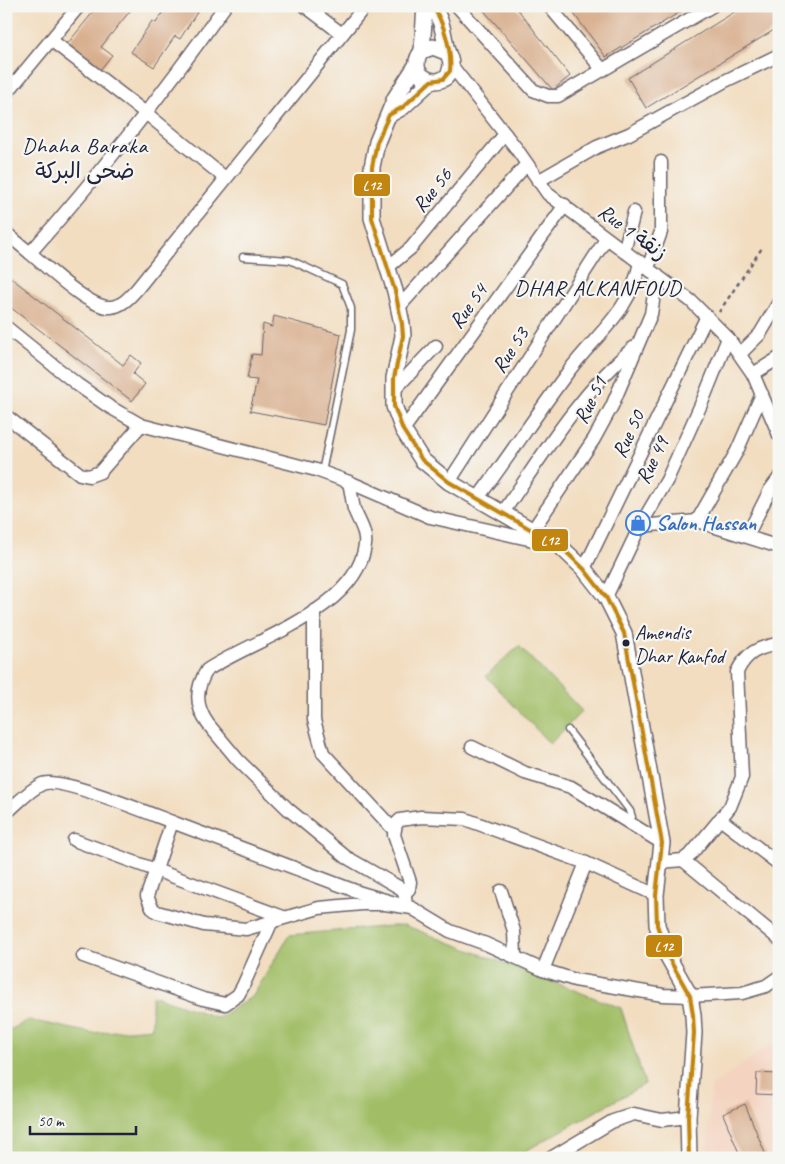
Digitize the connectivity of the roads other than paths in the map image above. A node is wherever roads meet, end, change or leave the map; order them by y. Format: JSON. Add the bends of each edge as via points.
{"nodes":[{"id":1,"x":79,"y":6,"type":"edge"},
{"id":2,"x":225,"y":6,"type":"edge"},
{"id":3,"x":304,"y":6,"type":"edge"},
{"id":4,"x":365,"y":6,"type":"edge"},
{"id":5,"x":425,"y":6,"type":"edge"},
{"id":6,"x":432,"y":6,"type":"edge"},
{"id":7,"x":457,"y":6,"type":"edge"},
{"id":8,"x":549,"y":6,"type":"edge"},
{"id":9,"x":712,"y":6,"type":"edge"},
{"id":10,"x":342,"y":34,"type":"junction"},
{"id":11,"x":51,"y":40,"type":"junction"},
{"id":12,"x":779,"y":55,"type":"edge"},
{"id":13,"x":419,"y":57,"type":"junction"},
{"id":14,"x":449,"y":59,"type":"junction"},
{"id":15,"x":602,"y":69,"type":"junction"},
{"id":16,"x":437,"y":80,"type":"junction"},
{"id":17,"x":471,"y":90,"type":"junction"},
{"id":18,"x":6,"y":94,"type":"edge"},
{"id":19,"x":147,"y":114,"type":"junction"},
{"id":20,"x":389,"y":115,"type":"junction"},
{"id":21,"x":505,"y":134,"type":"junction"},
{"id":22,"x":660,"y":162,"type":"dead end"},
{"id":23,"x":527,"y":164,"type":"junction"},
{"id":24,"x":225,"y":178,"type":"junction"},
{"id":25,"x":538,"y":182,"type":"junction"},
{"id":26,"x":565,"y":205,"type":"junction"},
{"id":27,"x":634,"y":212,"type":"dead end"},
{"id":28,"x":6,"y":233,"type":"edge"},
{"id":29,"x":606,"y":239,"type":"junction"},
{"id":30,"x":624,"y":252,"type":"junction"},
{"id":31,"x":30,"y":253,"type":"junction"},
{"id":32,"x":243,"y":257,"type":"dead end"},
{"id":33,"x":387,"y":268,"type":"junction"},
{"id":34,"x":648,"y":268,"type":"junction"},
{"id":35,"x":779,"y":302,"type":"edge"},
{"id":36,"x":399,"y":307,"type":"junction"},
{"id":37,"x":710,"y":318,"type":"junction"},
{"id":38,"x":6,"y":326,"type":"edge"},
{"id":39,"x":728,"y":338,"type":"junction"},
{"id":40,"x":436,"y":346,"type":"dead end"},
{"id":41,"x":636,"y":347,"type":"junction"},
{"id":42,"x":741,"y":353,"type":"junction"},
{"id":43,"x":779,"y":358,"type":"edge"},
{"id":44,"x":753,"y":374,"type":"junction"},
{"id":45,"x":393,"y":391,"type":"junction"},
{"id":46,"x":762,"y":394,"type":"junction"},
{"id":47,"x":6,"y":416,"type":"edge"},
{"id":48,"x":776,"y":416,"type":"edge"},
{"id":49,"x":141,"y":425,"type":"junction"},
{"id":50,"x":403,"y":430,"type":"junction"},
{"id":51,"x":779,"y":435,"type":"edge"},
{"id":52,"x":322,"y":472,"type":"junction"},
{"id":53,"x":779,"y":478,"type":"edge"},
{"id":54,"x":349,"y":482,"type":"junction"},
{"id":55,"x":449,"y":482,"type":"junction"},
{"id":56,"x":478,"y":499,"type":"junction"},
{"id":57,"x":502,"y":514,"type":"junction"},
{"id":58,"x":697,"y":521,"type":"junction"},
{"id":59,"x":640,"y":526,"type":"junction"},
{"id":60,"x":532,"y":531,"type":"junction"},
{"id":61,"x":747,"y":536,"type":"junction"},
{"id":62,"x":560,"y":546,"type":"junction"},
{"id":63,"x":779,"y":547,"type":"edge"},
{"id":64,"x":584,"y":569,"type":"junction"},
{"id":65,"x":606,"y":597,"type":"junction"},
{"id":66,"x":314,"y":611,"type":"junction"},
{"id":67,"x":779,"y":644,"type":"edge"},
{"id":68,"x":568,"y":730,"type":"dead end"},
{"id":69,"x":472,"y":747,"type":"dead end"},
{"id":70,"x":6,"y":813,"type":"edge"},
{"id":71,"x":720,"y":819,"type":"junction"},
{"id":72,"x":172,"y":822,"type":"junction"},
{"id":73,"x":629,"y":823,"type":"junction"},
{"id":74,"x":393,"y":829,"type":"junction"},
{"id":75,"x":74,"y":840,"type":"dead end"},
{"id":76,"x":662,"y":843,"type":"junction"},
{"id":77,"x":683,"y":860,"type":"junction"},
{"id":78,"x":660,"y":862,"type":"junction"},
{"id":79,"x":586,"y":863,"type":"junction"},
{"id":80,"x":779,"y":864,"type":"edge"},
{"id":81,"x":155,"y":871,"type":"junction"},
{"id":82,"x":501,"y":891,"type":"dead end"},
{"id":83,"x":405,"y":893,"type":"junction"},
{"id":84,"x":656,"y":895,"type":"junction"},
{"id":85,"x":409,"y":907,"type":"junction"},
{"id":86,"x":277,"y":919,"type":"junction"},
{"id":87,"x":779,"y":939,"type":"edge"},
{"id":88,"x":82,"y":956,"type":"dead end"},
{"id":89,"x":515,"y":956,"type":"junction"},
{"id":90,"x":543,"y":970,"type":"junction"},
{"id":91,"x":779,"y":977,"type":"edge"},
{"id":92,"x":690,"y":996,"type":"junction"},
{"id":93,"x":688,"y":1117,"type":"junction"},
{"id":94,"x":551,"y":1158,"type":"edge"},
{"id":95,"x":689,"y":1158,"type":"edge"}],
"edges":[{"from":1,"to":11,"type":"street"},
{"from":2,"to":19,"type":"street"},
{"from":3,"to":10,"type":"street"},
{"from":4,"to":10,"type":"street"},
{"from":5,"to":13,"type":"street"},
{"from":6,"to":14,"type":"street","via":[[443,25]]},
{"from":7,"to":15,"type":"street","via":[[520,77],[540,94],[558,96],[566,93]]},
{"from":8,"to":15,"type":"street"},
{"from":9,"to":15,"type":"street"},
{"from":10,"to":24,"type":"street"},
{"from":11,"to":18,"type":"street"},
{"from":11,"to":19,"type":"street"},
{"from":12,"to":25,"type":"street","via":[[629,134],[596,146]]},
{"from":13,"to":14,"type":"street","via":[[433,46]]},
{"from":13,"to":16,"type":"street","via":[[418,72]]},
{"from":13,"to":20,"type":"street","via":[[401,86]]},
{"from":14,"to":16,"type":"street","via":[[450,70]]},
{"from":14,"to":17,"type":"street","name":"Rue 1 زنقة"},
{"from":16,"to":17,"type":"street"},
{"from":16,"to":20,"type":"street"},
{"from":17,"to":21,"type":"street","name":"Rue 1 زنقة"},
{"from":19,"to":24,"type":"street"},
{"from":19,"to":31,"type":"street"},
{"from":20,"to":33,"type":"street","via":[[372,167],[371,193],[372,218]]},
{"from":21,"to":23,"type":"street","name":"Rue 1 زنقة"},
{"from":21,"to":33,"type":"street","name":"Rue 56","via":[[411,248]]},
{"from":22,"to":34,"type":"street","via":[[661,227]]},
{"from":23,"to":25,"type":"street","name":"Rue 1 زنقة"},
{"from":23,"to":36,"type":"street"},
{"from":24,"to":31,"type":"street","via":[[137,290],[113,307],[95,304]]},
{"from":25,"to":26,"type":"street","name":"Rue 1 زنقة","via":[[548,194]]},
{"from":26,"to":29,"type":"street","name":"Rue 1 زنقة"},
{"from":26,"to":50,"type":"street","name":"Rue 54"},
{"from":27,"to":30,"type":"street"},
{"from":28,"to":31,"type":"street"},
{"from":29,"to":30,"type":"street","name":"Rue 1 زنقة"},
{"from":29,"to":55,"type":"street","name":"Rue 53"},
{"from":30,"to":34,"type":"street","name":"Rue 1 زنقة"},
{"from":32,"to":52,"type":"lane","via":[[290,260],[332,278],[342,284],[351,308],[352,330]]},
{"from":33,"to":36,"type":"street"},
{"from":34,"to":37,"type":"street","name":"Rue 1 زنقة"},
{"from":34,"to":41,"type":"street","name":"Rue 51","via":[[651,314]]},
{"from":34,"to":56,"type":"street","via":[[623,307],[568,373]]},
{"from":35,"to":42,"type":"street","via":[[760,334]]},
{"from":36,"to":45,"type":"street","via":[[403,336]]},
{"from":37,"to":39,"type":"street","name":"Rue 1 زنقة"},
{"from":37,"to":64,"type":"street","name":"Rue 50"},
{"from":38,"to":49,"type":"street","via":[[78,385]]},
{"from":39,"to":42,"type":"street","name":"Rue 1 زنقة"},
{"from":39,"to":59,"type":"street","name":"Rue 49","via":[[670,473]]},
{"from":40,"to":45,"type":"street"},
{"from":41,"to":57,"type":"street","via":[[573,411]]},
{"from":41,"to":60,"type":"street","name":"Rue 51","via":[[603,423]]},
{"from":42,"to":44,"type":"street","name":"Rue 1 زنقة"},
{"from":43,"to":44,"type":"street"},
{"from":44,"to":46,"type":"street","name":"Rue 1 زنقة"},
{"from":45,"to":50,"type":"street","via":[[394,406]]},
{"from":46,"to":48,"type":"street","name":"Rue 1 زنقة"},
{"from":46,"to":58,"type":"street","via":[[737,451]]},
{"from":47,"to":49,"type":"street","via":[[80,474],[89,476],[100,472]]},
{"from":48,"to":51,"type":"street","name":"Rue 1 زنقة"},
{"from":49,"to":52,"type":"street"},
{"from":50,"to":55,"type":"street","via":[[422,460]]},
{"from":52,"to":54,"type":"street"},
{"from":53,"to":61,"type":"street"},
{"from":54,"to":62,"type":"street","via":[[430,518]]},
{"from":54,"to":66,"type":"street","via":[[364,534],[362,556],[339,593]]},
{"from":55,"to":56,"type":"street"},
{"from":56,"to":57,"type":"street"},
{"from":57,"to":60,"type":"street"},
{"from":58,"to":59,"type":"street"},
{"from":58,"to":61,"type":"street"},
{"from":59,"to":65,"type":"street","name":"Rue 49"},
{"from":60,"to":62,"type":"street"},
{"from":61,"to":63,"type":"street"},
{"from":62,"to":64,"type":"street"},
{"from":64,"to":65,"type":"street"},
{"from":65,"to":76,"type":"street","via":[[629,650]]},
{"from":66,"to":74,"type":"street","via":[[314,720],[323,753]]},
{"from":66,"to":83,"type":"street","via":[[207,670],[198,686],[200,708],[208,724],[238,760],[288,809],[346,857]]},
{"from":67,"to":71,"type":"street","via":[[761,646],[743,659],[737,672],[742,777],[730,807]]},
{"from":68,"to":73,"type":"lane","via":[[630,811]]},
{"from":69,"to":73,"type":"street","via":[[526,773],[570,787]]},
{"from":70,"to":72,"type":"street","via":[[43,783],[52,782]]},
{"from":71,"to":77,"type":"street"},
{"from":71,"to":80,"type":"street"},
{"from":72,"to":81,"type":"street"},
{"from":72,"to":85,"type":"street","via":[[361,893]]},
{"from":73,"to":76,"type":"street"},
{"from":74,"to":79,"type":"street","via":[[400,820],[449,816]]},
{"from":74,"to":83,"type":"street","via":[[410,882]]},
{"from":75,"to":81,"type":"street"},
{"from":76,"to":78,"type":"street"},
{"from":77,"to":78,"type":"street"},
{"from":77,"to":87,"type":"street"},
{"from":78,"to":84,"type":"street"},
{"from":79,"to":84,"type":"street"},
{"from":79,"to":90,"type":"street"},
{"from":81,"to":86,"type":"street"},
{"from":81,"to":86,"type":"street","via":[[147,896],[157,912],[224,928],[246,929]]},
{"from":82,"to":89,"type":"street","via":[[514,931]]},
{"from":83,"to":85,"type":"street"},
{"from":84,"to":92,"type":"street","via":[[660,938]]},
{"from":85,"to":86,"type":"street","via":[[362,904],[318,908]]},
{"from":85,"to":89,"type":"street","via":[[450,931]]},
{"from":86,"to":88,"type":"street","via":[[238,995],[225,1004],[203,1000]]},
{"from":89,"to":90,"type":"street"},
{"from":90,"to":92,"type":"street","via":[[575,980],[649,993]]},
{"from":91,"to":92,"type":"street","via":[[766,986],[742,993]]},
{"from":92,"to":93,"type":"street","via":[[694,1033]]},
{"from":93,"to":94,"type":"street","via":[[662,1120],[634,1114],[613,1121]]},
{"from":93,"to":95,"type":"street"}]}
